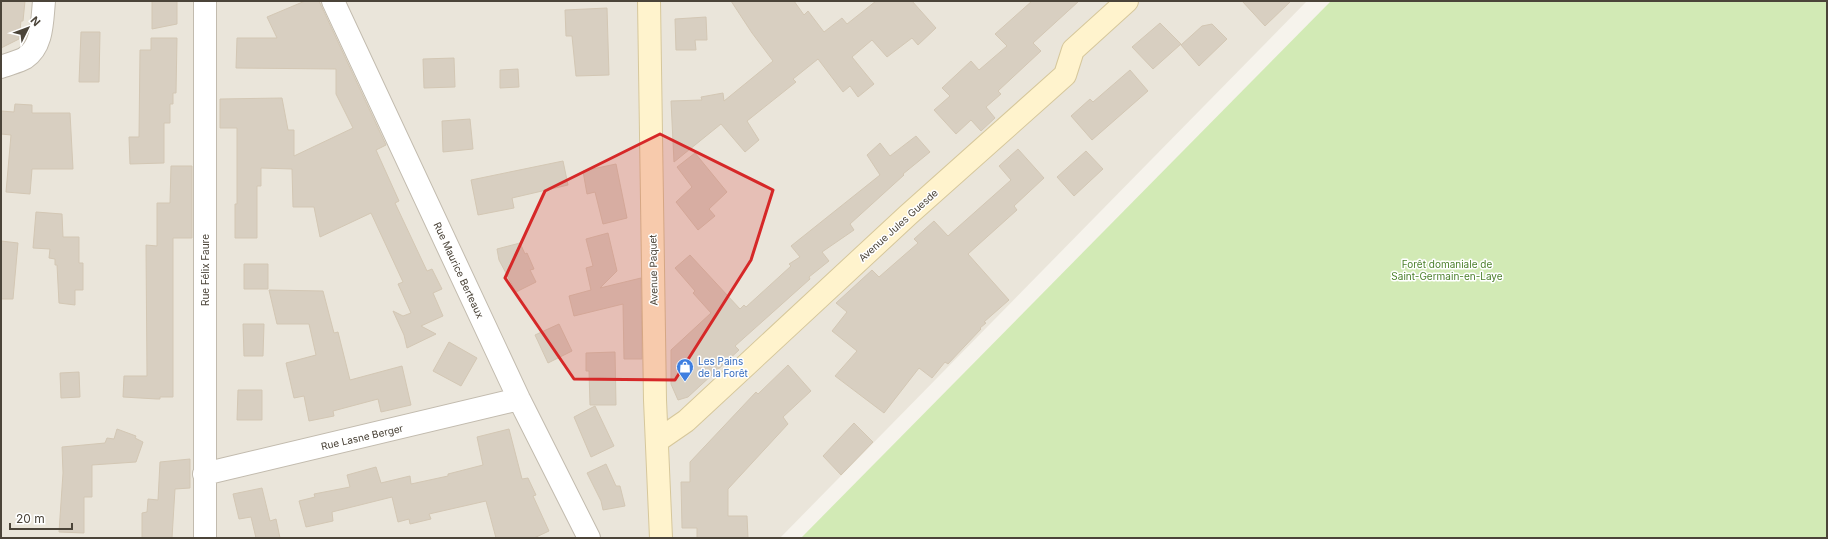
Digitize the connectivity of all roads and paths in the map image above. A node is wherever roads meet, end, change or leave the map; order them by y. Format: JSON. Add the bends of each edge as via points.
{"nodes":[{"id":1,"x":44,"y":1,"type":"edge"},
{"id":2,"x":205,"y":1,"type":"edge"},
{"id":3,"x":333,"y":1,"type":"edge"},
{"id":4,"x":649,"y":1,"type":"edge"},
{"id":5,"x":1127,"y":1,"type":"edge"},
{"id":6,"x":1,"y":67,"type":"edge"},
{"id":7,"x":519,"y":399,"type":"junction"},
{"id":8,"x":657,"y":441,"type":"junction"},
{"id":9,"x":204,"y":474,"type":"junction"},
{"id":10,"x":205,"y":538,"type":"edge"},
{"id":11,"x":589,"y":538,"type":"edge"},
{"id":12,"x":661,"y":538,"type":"edge"}],
"edges":[{"from":1,"to":6,"type":"street","via":[[41,31],[35,48],[24,58]]},
{"from":2,"to":9,"type":"street","name":"Rue Félix Faure"},
{"from":3,"to":7,"type":"street","name":"Rue Maurice Berteaux"},
{"from":4,"to":8,"type":"street","name":"Avenue Paquet","via":[[654,400]]},
{"from":5,"to":8,"type":"street","name":"Avenue Jules Guesde","via":[[1073,50],[1065,74],[908,215],[686,421]]},
{"from":7,"to":9,"type":"street","name":"Rue Lasne Berger"},
{"from":7,"to":11,"type":"street","name":"Rue Maurice Berteaux"},
{"from":8,"to":12,"type":"street","name":"Avenue Paquet"},
{"from":9,"to":10,"type":"street","name":"Rue Félix Faure"}]}
